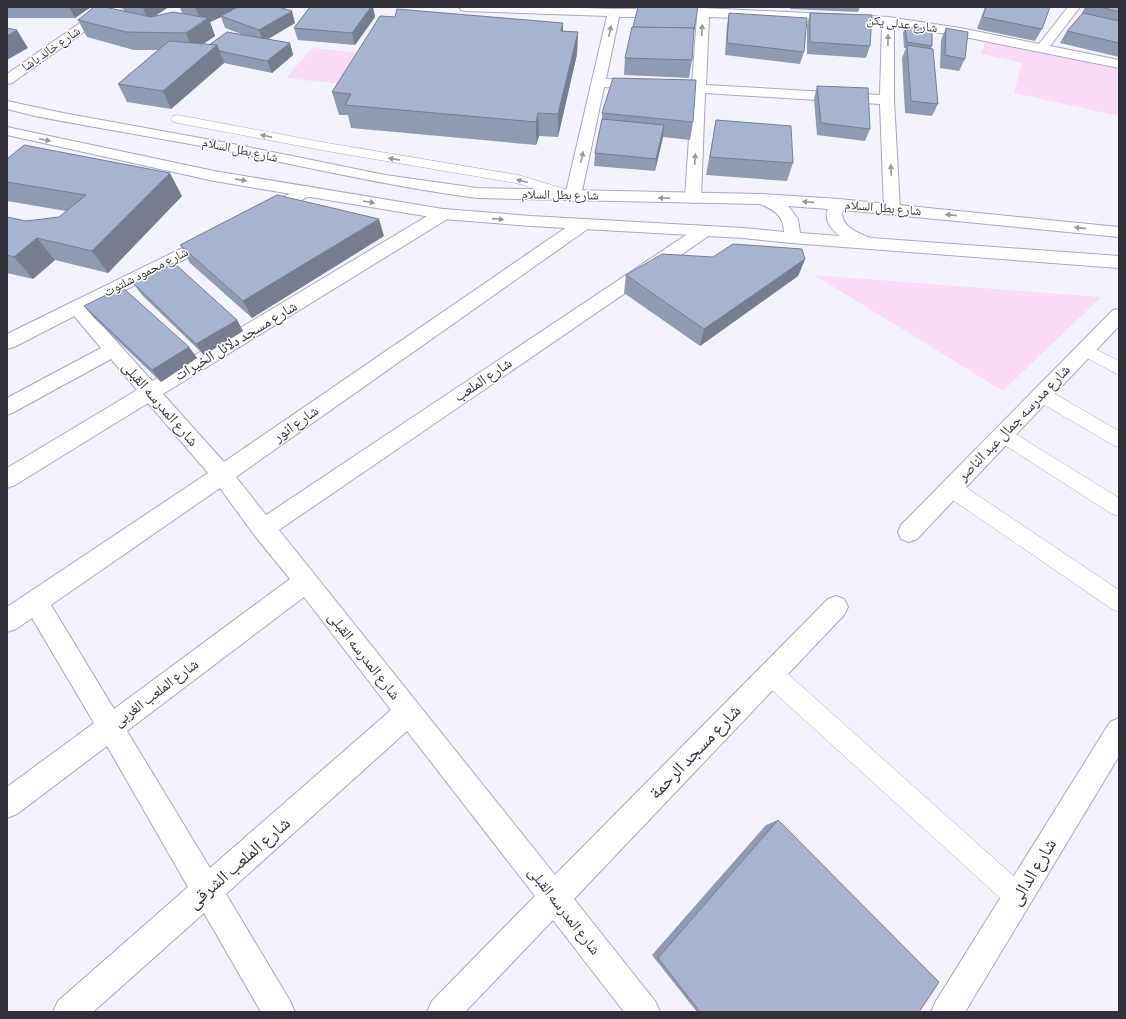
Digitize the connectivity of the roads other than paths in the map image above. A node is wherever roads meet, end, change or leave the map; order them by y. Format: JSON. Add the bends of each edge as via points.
{"nodes":[{"id":1,"x":116,"y":7,"type":"edge"},
{"id":2,"x":465,"y":7,"type":"edge"},
{"id":3,"x":863,"y":7,"type":"edge"},
{"id":4,"x":1074,"y":7,"type":"edge"},
{"id":5,"x":657,"y":10,"type":"edge"},
{"id":6,"x":703,"y":12,"type":"junction"},
{"id":7,"x":614,"y":13,"type":"junction"},
{"id":8,"x":926,"y":13,"type":"dead end"},
{"id":9,"x":868,"y":20,"type":"junction"},
{"id":10,"x":888,"y":21,"type":"junction"},
{"id":11,"x":928,"y":26,"type":"junction"},
{"id":12,"x":1043,"y":47,"type":"junction"},
{"id":13,"x":1119,"y":64,"type":"edge"},
{"id":14,"x":7,"y":80,"type":"edge"},
{"id":15,"x":598,"y":83,"type":"junction"},
{"id":16,"x":699,"y":89,"type":"junction"},
{"id":17,"x":887,"y":100,"type":"junction"},
{"id":18,"x":7,"y":105,"type":"edge"},
{"id":19,"x":177,"y":118,"type":"dead end"},
{"id":20,"x":7,"y":131,"type":"edge"},
{"id":21,"x":234,"y":149,"type":"junction"},
{"id":22,"x":193,"y":151,"type":"junction"},
{"id":23,"x":216,"y":166,"type":"junction"},
{"id":24,"x":172,"y":167,"type":"junction"},
{"id":25,"x":307,"y":191,"type":"junction"},
{"id":26,"x":573,"y":196,"type":"junction"},
{"id":27,"x":693,"y":198,"type":"junction"},
{"id":28,"x":761,"y":199,"type":"junction"},
{"id":29,"x":839,"y":204,"type":"junction"},
{"id":30,"x":892,"y":209,"type":"junction"},
{"id":31,"x":443,"y":214,"type":"junction"},
{"id":32,"x":251,"y":219,"type":"edge"},
{"id":33,"x":583,"y":224,"type":"junction"},
{"id":34,"x":704,"y":231,"type":"junction"},
{"id":35,"x":1119,"y":232,"type":"edge"},
{"id":36,"x":223,"y":233,"type":"edge"},
{"id":37,"x":791,"y":238,"type":"junction"},
{"id":38,"x":874,"y":244,"type":"junction"},
{"id":39,"x":1119,"y":262,"type":"edge"},
{"id":40,"x":76,"y":307,"type":"junction"},
{"id":41,"x":1119,"y":315,"type":"edge"},
{"id":42,"x":7,"y":342,"type":"edge"},
{"id":43,"x":112,"y":350,"type":"junction"},
{"id":44,"x":1085,"y":350,"type":"junction"},
{"id":45,"x":1119,"y":368,"type":"edge"},
{"id":46,"x":150,"y":393,"type":"junction"},
{"id":47,"x":1042,"y":395,"type":"junction"},
{"id":48,"x":7,"y":407,"type":"edge"},
{"id":49,"x":1003,"y":435,"type":"junction"},
{"id":50,"x":1119,"y":440,"type":"edge"},
{"id":51,"x":222,"y":475,"type":"junction"},
{"id":52,"x":7,"y":479,"type":"edge"},
{"id":53,"x":951,"y":488,"type":"junction"},
{"id":54,"x":1119,"y":508,"type":"edge"},
{"id":55,"x":263,"y":529,"type":"junction"},
{"id":56,"x":909,"y":532,"type":"dead end"},
{"id":57,"x":305,"y":582,"type":"junction"},
{"id":58,"x":36,"y":602,"type":"junction"},
{"id":59,"x":1119,"y":602,"type":"edge"},
{"id":60,"x":836,"y":607,"type":"dead end"},
{"id":61,"x":7,"y":621,"type":"edge"},
{"id":62,"x":771,"y":674,"type":"junction"},
{"id":63,"x":408,"y":713,"type":"junction"},
{"id":64,"x":111,"y":727,"type":"junction"},
{"id":65,"x":1119,"y":731,"type":"edge"},
{"id":66,"x":7,"y":804,"type":"edge"},
{"id":67,"x":207,"y":891,"type":"junction"},
{"id":68,"x":554,"y":897,"type":"junction"},
{"id":69,"x":1018,"y":897,"type":"junction"},
{"id":70,"x":69,"y":1012,"type":"edge"},
{"id":71,"x":279,"y":1012,"type":"edge"},
{"id":72,"x":443,"y":1012,"type":"edge"},
{"id":73,"x":644,"y":1012,"type":"edge"},
{"id":74,"x":947,"y":1012,"type":"edge"}],
"edges":[{"from":1,"to":14,"type":"street","name":"شارع خالد باشا","via":[[91,21]]},
{"from":2,"to":7,"type":"street","name":"شارع عدلى يكن"},
{"from":3,"to":9,"type":"street"},
{"from":4,"to":12,"type":"street"},
{"from":5,"to":6,"type":"street","name":"شارع عدلى يكن"},
{"from":5,"to":7,"type":"street","name":"شارع عدلى يكن"},
{"from":6,"to":9,"type":"street","name":"شارع عدلى يكن"},
{"from":16,"to":6,"type":"street","one_way":true},
{"from":15,"to":7,"type":"street","one_way":true},
{"from":8,"to":11,"type":"street"},
{"from":9,"to":10,"type":"street","name":"شارع عدلى يكن"},
{"from":10,"to":11,"type":"street","name":"شارع عدلى يكن"},
{"from":17,"to":10,"type":"street","one_way":true},
{"from":11,"to":12,"type":"street","name":"شارع عدلى يكن"},
{"from":12,"to":13,"type":"street","name":"شارع عدلى يكن"},
{"from":15,"to":16,"type":"street"},
{"from":26,"to":15,"type":"street","one_way":true},
{"from":16,"to":17,"type":"street"},
{"from":27,"to":16,"type":"street","one_way":true},
{"from":30,"to":17,"type":"street","one_way":true},
{"from":18,"to":22,"type":"street","name":"شارع بطل السلام"},
{"from":26,"to":19,"type":"lane","one_way":true,"via":[[518,179]]},
{"from":20,"to":24,"type":"street","name":"شارع بطل السلام","one_way":true},
{"from":21,"to":22,"type":"street","name":"شارع بطل السلام"},
{"from":21,"to":23,"type":"street"},
{"from":21,"to":26,"type":"street","name":"شارع بطل السلام","via":[[439,189],[477,193]]},
{"from":22,"to":24,"type":"street"},
{"from":23,"to":24,"type":"street","name":"شارع بطل السلام"},
{"from":23,"to":25,"type":"street","name":"شارع بطل السلام","one_way":true},
{"from":25,"to":31,"type":"street","name":"شارع بطل السلام","one_way":true},
{"from":25,"to":32,"type":"street"},
{"from":27,"to":26,"type":"street","name":"شارع بطل السلام","one_way":true},
{"from":27,"to":28,"type":"street","name":"شارع بطل السلام"},
{"from":29,"to":28,"type":"street","name":"شارع بطل السلام","one_way":true},
{"from":28,"to":37,"type":"street","via":[[784,211],[791,220],[794,229]]},
{"from":29,"to":30,"type":"street","name":"شارع بطل السلام"},
{"from":29,"to":38,"type":"street","via":[[834,212],[837,222],[845,232],[858,240]]},
{"from":35,"to":30,"type":"street","name":"شارع بطل السلام","one_way":true},
{"from":31,"to":33,"type":"street","name":"شارع بطل السلام","one_way":true},
{"from":31,"to":46,"type":"street","name":"شارع مسجد دلائل الخيرات"},
{"from":33,"to":34,"type":"street","name":"شارع بطل السلام"},
{"from":33,"to":51,"type":"street","name":"شارع انور"},
{"from":34,"to":37,"type":"street","name":"شارع بطل السلام"},
{"from":34,"to":55,"type":"street","name":"شارع الملعب"},
{"from":36,"to":40,"type":"street","name":"شارع محمود شلتوت"},
{"from":37,"to":38,"type":"street","name":"شارع بطل السلام"},
{"from":38,"to":39,"type":"street","name":"شارع بطل السلام"},
{"from":40,"to":42,"type":"street","name":"شارع محمود شلتوت"},
{"from":40,"to":43,"type":"street","name":"شارع المدرسه القبلى"},
{"from":41,"to":44,"type":"street","name":"شارع مدرسه جمال عبد الناصر"},
{"from":43,"to":46,"type":"street","name":"شارع المدرسه القبلى"},
{"from":43,"to":48,"type":"street"},
{"from":44,"to":45,"type":"lane"},
{"from":44,"to":47,"type":"street","name":"شارع مدرسه جمال عبد الناصر"},
{"from":46,"to":51,"type":"street","name":"شارع المدرسه القبلى"},
{"from":46,"to":52,"type":"street","name":"شارع مسجد دلائل الخيرات"},
{"from":47,"to":49,"type":"street","name":"شارع مدرسه جمال عبد الناصر"},
{"from":47,"to":50,"type":"lane"},
{"from":49,"to":53,"type":"street","name":"شارع مدرسه جمال عبد الناصر"},
{"from":49,"to":54,"type":"lane"},
{"from":51,"to":55,"type":"street","name":"شارع المدرسه القبلى"},
{"from":51,"to":58,"type":"street","name":"شارع انور"},
{"from":53,"to":56,"type":"street","name":"شارع مدرسه جمال عبد الناصر"},
{"from":53,"to":59,"type":"lane"},
{"from":55,"to":57,"type":"street","name":"شارع المدرسه القبلى"},
{"from":57,"to":63,"type":"street","name":"شارع المدرسه القبلى"},
{"from":57,"to":64,"type":"street","name":"شارع الملعب الغربى"},
{"from":58,"to":61,"type":"street","name":"شارع انور"},
{"from":58,"to":64,"type":"street"},
{"from":60,"to":62,"type":"street","name":"شارع مسجد الرحمة"},
{"from":62,"to":68,"type":"street","name":"شارع مسجد الرحمة"},
{"from":62,"to":69,"type":"lane"},
{"from":63,"to":67,"type":"street","name":"شارع الملعب الشرقى"},
{"from":63,"to":68,"type":"street","name":"شارع المدرسه القبلى"},
{"from":64,"to":66,"type":"street","name":"شارع الملعب الغربى"},
{"from":64,"to":67,"type":"street"},
{"from":65,"to":69,"type":"street","name":"شارع الدالى"},
{"from":67,"to":70,"type":"street","name":"شارع الملعب الشرقى"},
{"from":67,"to":71,"type":"street"},
{"from":68,"to":72,"type":"street","name":"شارع مسجد الرحمة"},
{"from":68,"to":73,"type":"street","name":"شارع المدرسه القبلى"},
{"from":69,"to":74,"type":"street","name":"شارع الدالى"}]}
